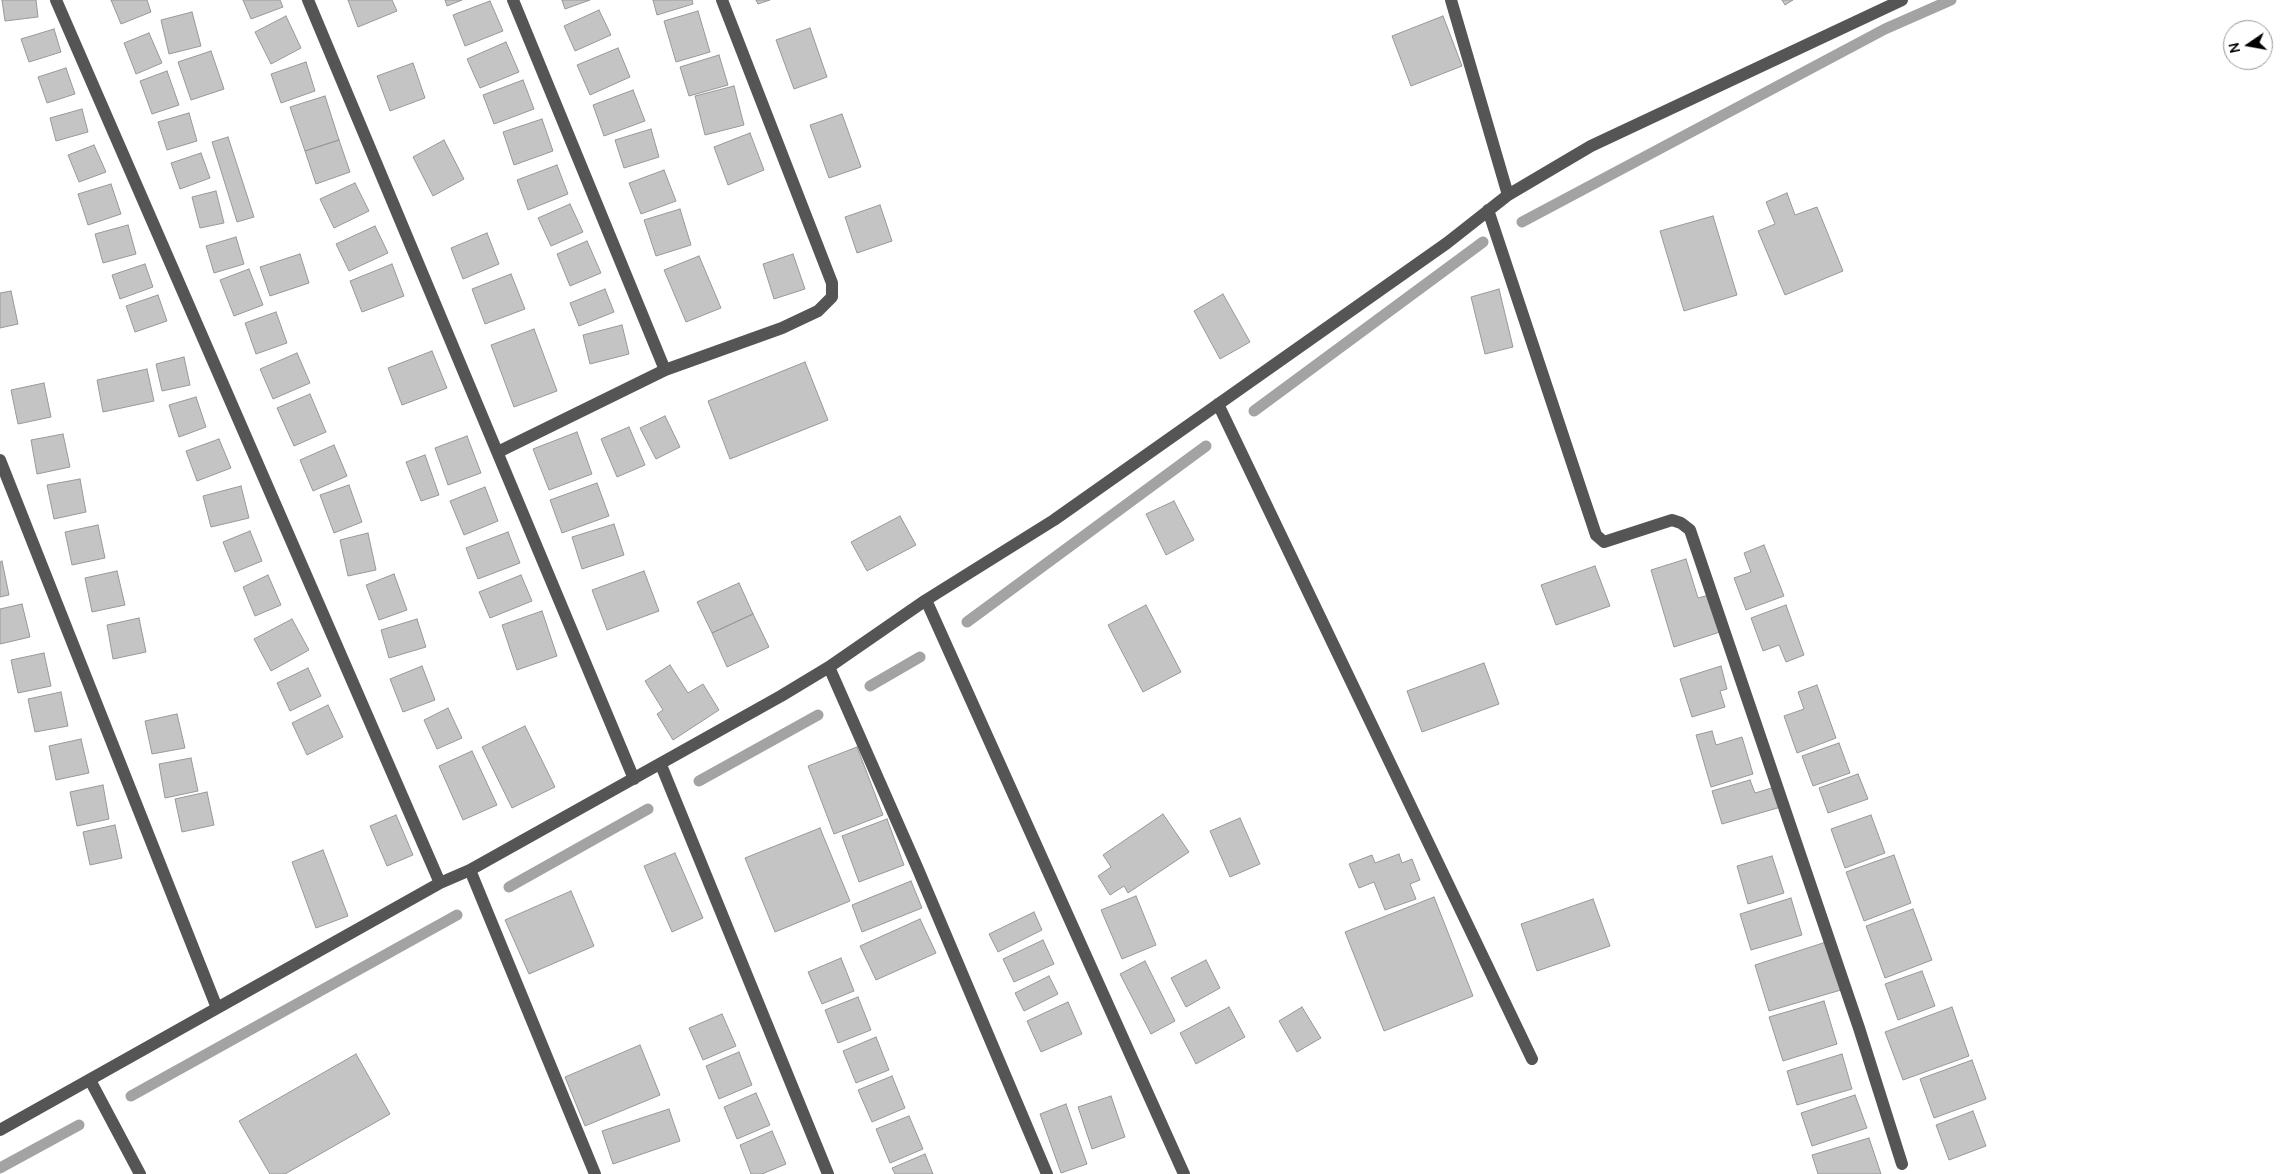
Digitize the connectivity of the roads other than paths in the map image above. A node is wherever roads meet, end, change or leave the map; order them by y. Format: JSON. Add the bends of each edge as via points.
{"nodes":[{"id":1,"x":56,"y":0,"type":"edge"},
{"id":2,"x":308,"y":0,"type":"edge"},
{"id":3,"x":513,"y":0,"type":"edge"},
{"id":4,"x":722,"y":0,"type":"edge"},
{"id":5,"x":1451,"y":0,"type":"edge"},
{"id":6,"x":1902,"y":0,"type":"edge"},
{"id":7,"x":1508,"y":195,"type":"junction"},
{"id":8,"x":1488,"y":210,"type":"junction"},
{"id":9,"x":665,"y":370,"type":"junction"},
{"id":10,"x":1218,"y":404,"type":"junction"},
{"id":11,"x":498,"y":452,"type":"junction"},
{"id":12,"x":0,"y":460,"type":"edge"},
{"id":13,"x":926,"y":600,"type":"junction"},
{"id":14,"x":829,"y":667,"type":"junction"},
{"id":15,"x":661,"y":765,"type":"junction"},
{"id":16,"x":634,"y":779,"type":"junction"},
{"id":17,"x":470,"y":870,"type":"junction"},
{"id":18,"x":440,"y":883,"type":"junction"},
{"id":19,"x":217,"y":1008,"type":"junction"},
{"id":20,"x":1532,"y":1060,"type":"dead end"},
{"id":21,"x":90,"y":1080,"type":"junction"},
{"id":22,"x":0,"y":1130,"type":"edge"},
{"id":23,"x":1902,"y":1164,"type":"dead end"},
{"id":24,"x":140,"y":1174,"type":"edge"},
{"id":25,"x":595,"y":1174,"type":"edge"},
{"id":26,"x":828,"y":1174,"type":"edge"},
{"id":27,"x":1047,"y":1174,"type":"edge"},
{"id":28,"x":1184,"y":1174,"type":"edge"}],
"edges":[{"from":1,"to":18,"type":"street"},
{"from":2,"to":11,"type":"street"},
{"from":3,"to":9,"type":"street"},
{"from":4,"to":9,"type":"street","via":[[832,283],[832,297],[818,311],[782,328]]},
{"from":5,"to":7,"type":"street"},
{"from":6,"to":7,"type":"street","via":[[1592,146]]},
{"from":7,"to":8,"type":"street"},
{"from":8,"to":10,"type":"street","via":[[1447,243]]},
{"from":8,"to":23,"type":"street","via":[[1596,535],[1604,542],[1672,520],[1690,530]]},
{"from":9,"to":11,"type":"street"},
{"from":10,"to":13,"type":"street","via":[[1054,520]]},
{"from":10,"to":20,"type":"street"},
{"from":11,"to":16,"type":"street"},
{"from":12,"to":19,"type":"street"},
{"from":13,"to":14,"type":"street"},
{"from":13,"to":28,"type":"street"},
{"from":14,"to":15,"type":"street"},
{"from":14,"to":27,"type":"street"},
{"from":15,"to":16,"type":"street"},
{"from":15,"to":26,"type":"street"},
{"from":16,"to":17,"type":"street"},
{"from":17,"to":18,"type":"street"},
{"from":17,"to":25,"type":"street"},
{"from":18,"to":19,"type":"street"},
{"from":19,"to":21,"type":"street"},
{"from":21,"to":22,"type":"street"},
{"from":21,"to":24,"type":"street"}]}
